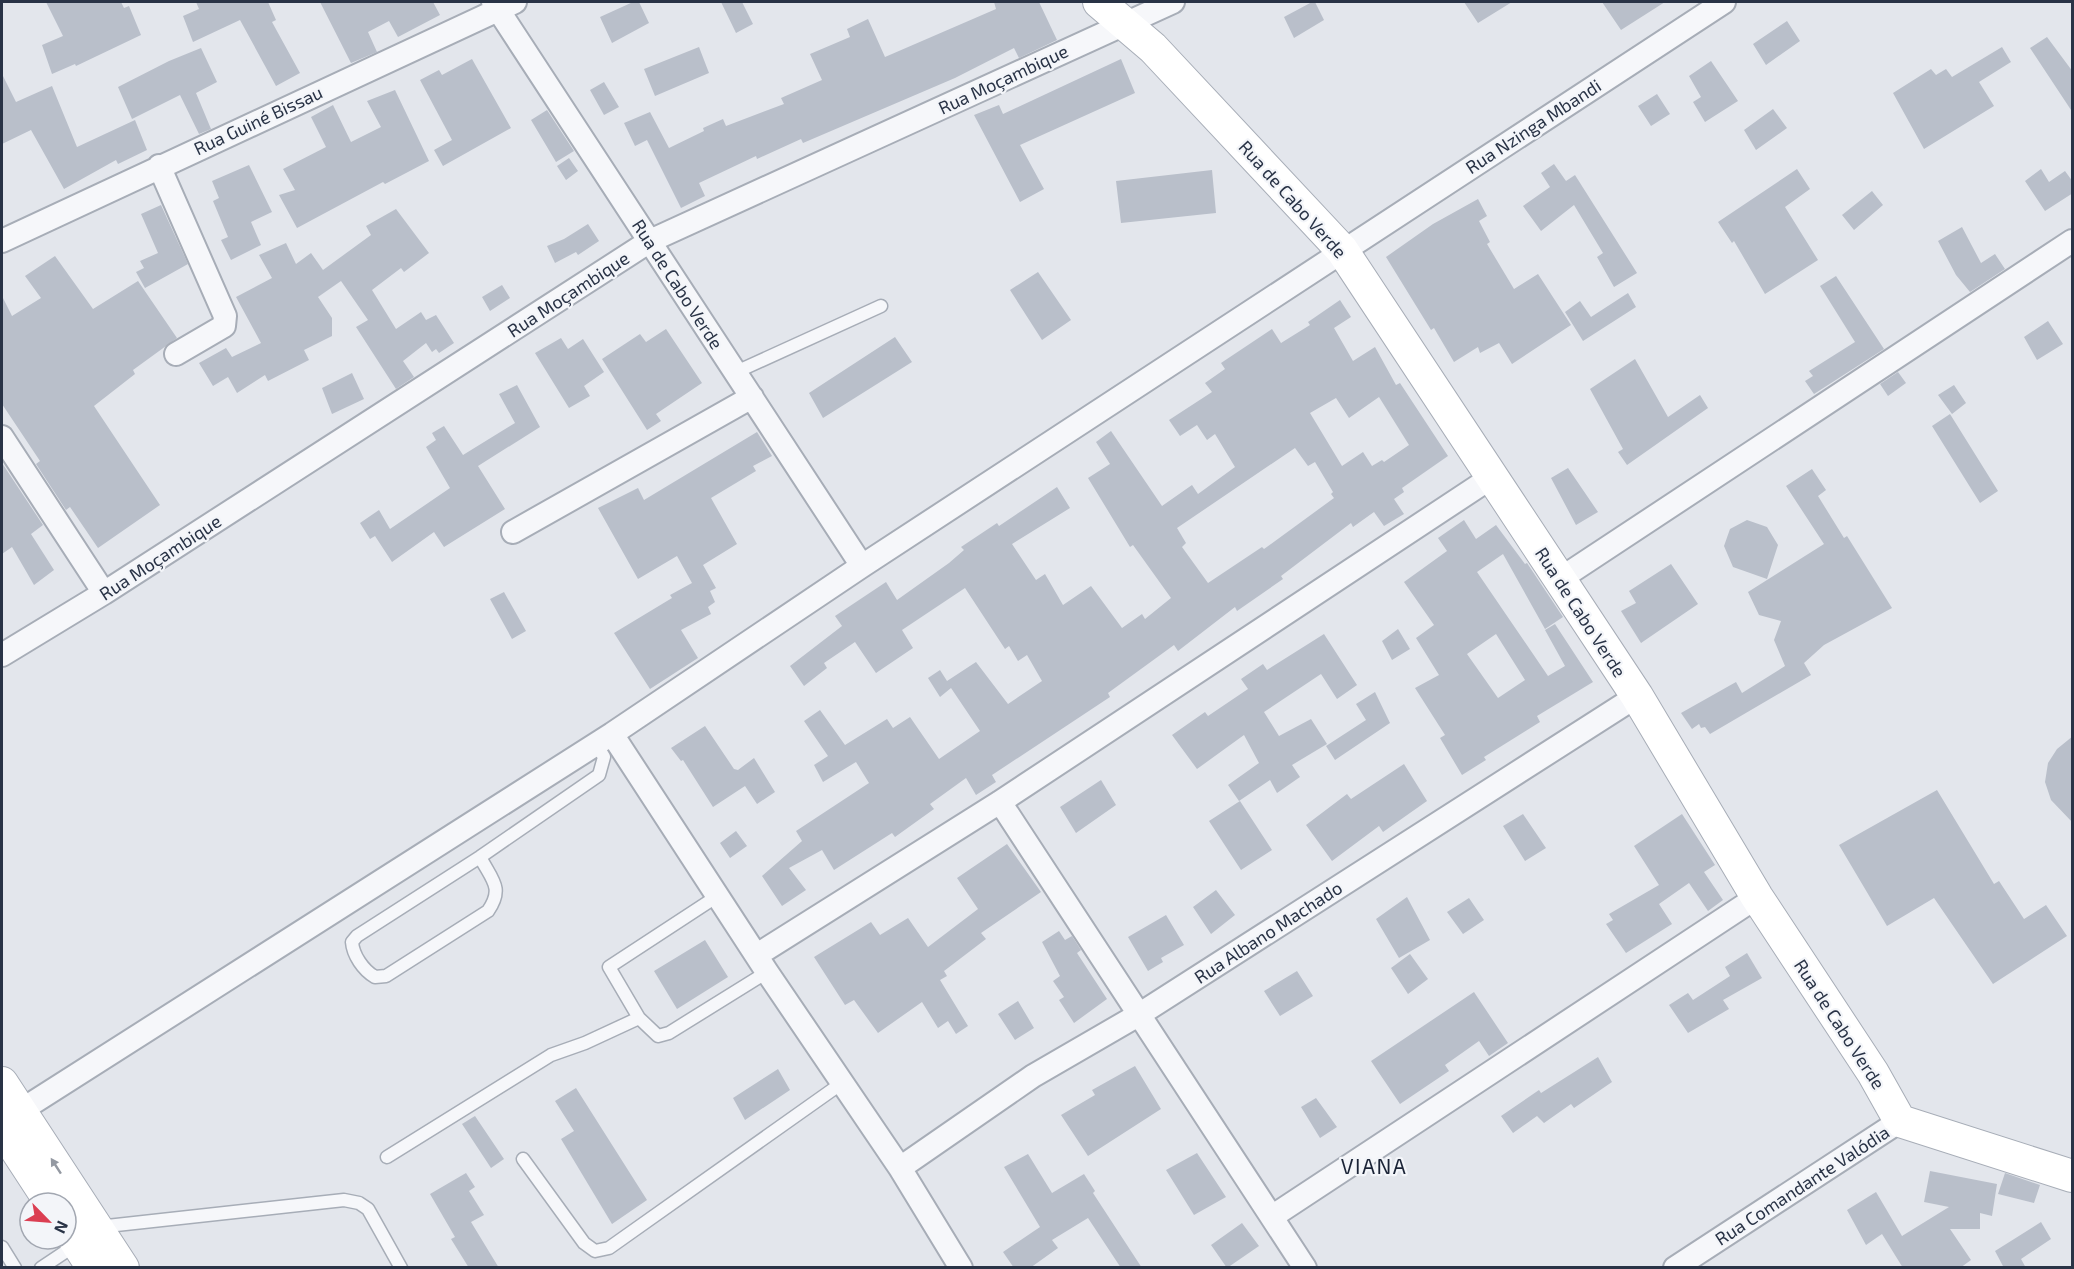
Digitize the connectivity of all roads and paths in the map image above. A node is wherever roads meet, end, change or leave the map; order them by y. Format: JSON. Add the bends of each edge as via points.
{"nodes":[{"id":1,"x":1099,"y":2,"type":"edge"},
{"id":2,"x":1173,"y":2,"type":"edge"},
{"id":3,"x":1724,"y":2,"type":"edge"},
{"id":4,"x":502,"y":4,"type":"edge"},
{"id":5,"x":1125,"y":24,"type":"junction"},
{"id":6,"x":159,"y":166,"type":"junction"},
{"id":7,"x":2,"y":241,"type":"edge"},
{"id":8,"x":650,"y":241,"type":"junction"},
{"id":9,"x":2073,"y":241,"type":"edge"},
{"id":10,"x":1342,"y":250,"type":"junction"},
{"id":11,"x":881,"y":306,"type":"dead end"},
{"id":12,"x":176,"y":354,"type":"dead end"},
{"id":13,"x":736,"y":372,"type":"junction"},
{"id":14,"x":752,"y":397,"type":"junction"},
{"id":15,"x":2,"y":438,"type":"edge"},
{"id":16,"x":1492,"y":477,"type":"junction"},
{"id":17,"x":513,"y":532,"type":"dead end"},
{"id":18,"x":862,"y":566,"type":"junction"},
{"id":19,"x":1560,"y":579,"type":"junction"},
{"id":20,"x":104,"y":593,"type":"junction"},
{"id":21,"x":2,"y":655,"type":"edge"},
{"id":22,"x":1637,"y":696,"type":"junction"},
{"id":23,"x":604,"y":739,"type":"junction"},
{"id":24,"x":1000,"y":802,"type":"junction"},
{"id":25,"x":480,"y":857,"type":"junction"},
{"id":26,"x":719,"y":895,"type":"junction"},
{"id":27,"x":1757,"y":897,"type":"junction"},
{"id":28,"x":762,"y":964,"type":"junction"},
{"id":29,"x":1140,"y":1014,"type":"junction"},
{"id":30,"x":639,"y":1018,"type":"junction"},
{"id":31,"x":2,"y":1083,"type":"edge"},
{"id":32,"x":842,"y":1083,"type":"junction"},
{"id":33,"x":11,"y":1119,"type":"edge"},
{"id":34,"x":1900,"y":1121,"type":"junction"},
{"id":35,"x":387,"y":1157,"type":"dead end"},
{"id":36,"x":522,"y":1159,"type":"dead end"},
{"id":37,"x":900,"y":1168,"type":"junction"},
{"id":38,"x":2073,"y":1176,"type":"edge"},
{"id":39,"x":45,"y":1191,"type":"edge"},
{"id":40,"x":1273,"y":1216,"type":"junction"},
{"id":41,"x":83,"y":1241,"type":"edge"},
{"id":42,"x":2,"y":1247,"type":"edge"},
{"id":43,"x":15,"y":1268,"type":"edge"},
{"id":44,"x":41,"y":1268,"type":"edge"},
{"id":45,"x":123,"y":1268,"type":"edge"},
{"id":46,"x":401,"y":1268,"type":"edge"},
{"id":47,"x":961,"y":1268,"type":"edge"},
{"id":48,"x":1305,"y":1268,"type":"edge"},
{"id":49,"x":1675,"y":1268,"type":"edge"}],
"edges":[{"from":1,"to":5,"type":"main road","name":"Rua de Cabo Verde"},
{"from":2,"to":5,"type":"street","name":"Rua Moçambique"},
{"from":3,"to":10,"type":"street","name":"Rua Nzinga Mbandi"},
{"from":4,"to":6,"type":"street","name":"Rua Guiné Bissau"},
{"from":4,"to":8,"type":"street","name":"Rua de Cabo Verde"},
{"from":5,"to":8,"type":"street","name":"Rua Moçambique"},
{"from":5,"to":10,"type":"main road","name":"Rua de Cabo Verde","via":[[1153,48]]},
{"from":6,"to":7,"type":"street","name":"Rua Guiné Bissau"},
{"from":6,"to":12,"type":"street","via":[[225,316],[224,326]]},
{"from":8,"to":13,"type":"street","name":"Rua de Cabo Verde"},
{"from":8,"to":20,"type":"street","name":"Rua Moçambique"},
{"from":9,"to":19,"type":"street"},
{"from":10,"to":16,"type":"main road","name":"Rua de Cabo Verde"},
{"from":10,"to":18,"type":"street","name":"Rua Nzinga Mbandi"},
{"from":11,"to":13,"type":"lane"},
{"from":13,"to":14,"type":"street","name":"Rua de Cabo Verde"},
{"from":14,"to":17,"type":"street"},
{"from":14,"to":18,"type":"street","name":"Rua de Cabo Verde"},
{"from":15,"to":20,"type":"street"},
{"from":16,"to":19,"type":"main road","name":"Rua de Cabo Verde"},
{"from":16,"to":24,"type":"street"},
{"from":18,"to":23,"type":"street","name":"Rua Nzinga Mbandi"},
{"from":19,"to":22,"type":"main road","name":"Rua de Cabo Verde"},
{"from":20,"to":21,"type":"street","name":"Rua Moçambique"},
{"from":22,"to":27,"type":"main road","name":"Rua de Cabo Verde"},
{"from":22,"to":29,"type":"street","name":"Rua Albano Machado"},
{"from":23,"to":25,"type":"lane","via":[[599,775]]},
{"from":23,"to":26,"type":"street"},
{"from":23,"to":33,"type":"street","name":"Rua Nzinga Mbandi"},
{"from":24,"to":28,"type":"street"},
{"from":24,"to":29,"type":"street"},
{"from":25,"to":25,"type":"lane","via":[[357,936],[352,950],[367,972],[375,977],[386,976],[488,911],[497,891]]},
{"from":26,"to":28,"type":"street"},
{"from":26,"to":30,"type":"lane","via":[[609,967]]},
{"from":27,"to":34,"type":"main road","name":"Rua de Cabo Verde","via":[[1873,1073]]},
{"from":27,"to":40,"type":"street"},
{"from":28,"to":30,"type":"lane","via":[[669,1033],[658,1035]]},
{"from":28,"to":32,"type":"street"},
{"from":29,"to":37,"type":"street","name":"Rua Albano Machado","via":[[1033,1076]]},
{"from":29,"to":40,"type":"street"},
{"from":30,"to":35,"type":"lane","via":[[551,1055]]},
{"from":31,"to":33,"type":"main road"},
{"from":32,"to":36,"type":"lane","via":[[609,1248],[595,1251],[584,1243]]},
{"from":32,"to":37,"type":"street"},
{"from":33,"to":39,"type":"main road"},
{"from":41,"to":33,"type":"main road","one_way":true},
{"from":34,"to":38,"type":"main road"},
{"from":34,"to":49,"type":"street","name":"Rua Comandante Valódia"},
{"from":37,"to":47,"type":"street"},
{"from":40,"to":48,"type":"street"},
{"from":41,"to":44,"type":"lane"},
{"from":41,"to":45,"type":"main road"},
{"from":41,"to":46,"type":"lane","via":[[344,1200],[368,1209]]},
{"from":42,"to":43,"type":"lane"}]}
